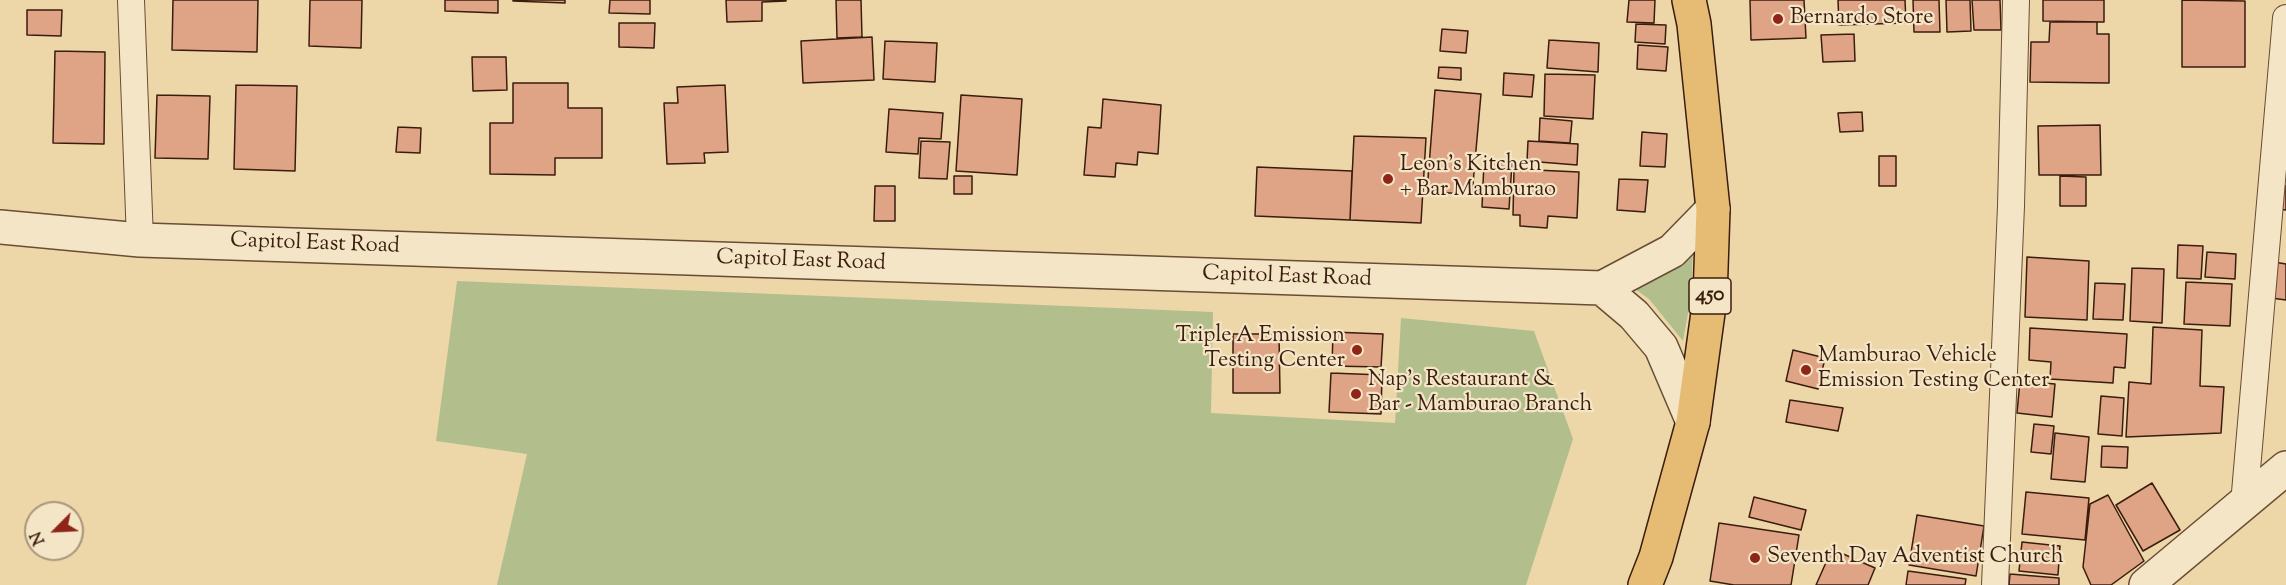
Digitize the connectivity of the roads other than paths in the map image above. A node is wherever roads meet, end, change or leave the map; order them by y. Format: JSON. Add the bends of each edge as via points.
{"nodes":[{"id":1,"x":131,"y":0,"type":"edge"},
{"id":2,"x":1689,"y":0,"type":"edge"},
{"id":3,"x":2016,"y":0,"type":"edge"},
{"id":4,"x":2286,"y":18,"type":"edge"},
{"id":5,"x":1713,"y":209,"type":"junction"},
{"id":6,"x":0,"y":227,"type":"edge"},
{"id":7,"x":140,"y":240,"type":"junction"},
{"id":8,"x":1602,"y":288,"type":"junction"},
{"id":9,"x":1693,"y":422,"type":"junction"},
{"id":10,"x":2286,"y":468,"type":"edge"},
{"id":11,"x":2244,"y":504,"type":"junction"},
{"id":12,"x":1645,"y":585,"type":"edge"},
{"id":13,"x":1995,"y":585,"type":"edge"},
{"id":14,"x":2146,"y":585,"type":"edge"}],
"edges":[{"from":1,"to":7,"type":"street"},
{"from":2,"to":5,"type":"main road","number":"450"},
{"from":3,"to":13,"type":"street"},
{"from":4,"to":11,"type":"street"},
{"from":5,"to":8,"type":"street","via":[[1672,251]]},
{"from":5,"to":9,"type":"main road","number":"450","via":[[1710,298]]},
{"from":6,"to":7,"type":"street","name":"Capitol East Road"},
{"from":7,"to":8,"type":"street","name":"Capitol East Road"},
{"from":8,"to":9,"type":"street","via":[[1634,315],[1661,347]]},
{"from":9,"to":12,"type":"main road","number":"450"},
{"from":10,"to":11,"type":"street"},
{"from":11,"to":14,"type":"street"}]}
